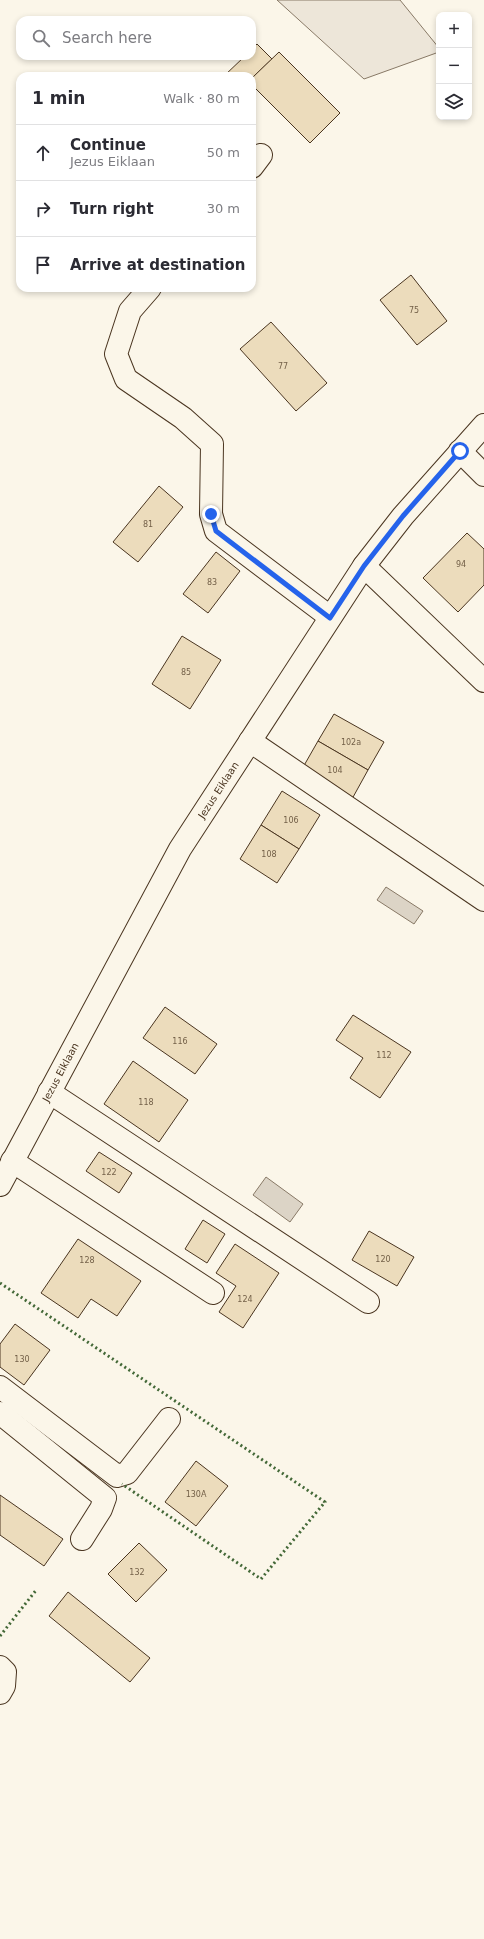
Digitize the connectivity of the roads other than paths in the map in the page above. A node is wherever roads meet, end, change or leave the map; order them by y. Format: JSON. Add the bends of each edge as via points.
{"nodes":[{"id":1,"x":147,"y":292,"type":"edge"},
{"id":2,"x":484,"y":425,"type":"edge"},
{"id":3,"x":460,"y":451,"type":"junction"},
{"id":4,"x":484,"y":475,"type":"edge"},
{"id":5,"x":364,"y":566,"type":"junction"},
{"id":6,"x":330,"y":618,"type":"junction"},
{"id":7,"x":484,"y":681,"type":"edge"},
{"id":8,"x":250,"y":741,"type":"junction"},
{"id":9,"x":484,"y":900,"type":"edge"},
{"id":10,"x":49,"y":1092,"type":"junction"},
{"id":11,"x":12,"y":1161,"type":"junction"},
{"id":12,"x":0,"y":1185,"type":"edge"},
{"id":13,"x":213,"y":1293,"type":"dead end"},
{"id":14,"x":368,"y":1302,"type":"dead end"},
{"id":15,"x":0,"y":1387,"type":"edge"},
{"id":16,"x":0,"y":1413,"type":"edge"},
{"id":17,"x":169,"y":1419,"type":"dead end"},
{"id":18,"x":82,"y":1538,"type":"dead end"},
{"id":19,"x":0,"y":1667,"type":"edge"},
{"id":20,"x":0,"y":1693,"type":"edge"}],
"edges":[{"from":1,"to":6,"type":"street","via":[[130,312],[116,354],[126,378],[183,418],[212,444],[211,514],[216,531]]},
{"from":2,"to":3,"type":"street","name":"Jezus Eiklaan"},
{"from":3,"to":4,"type":"street"},
{"from":3,"to":5,"type":"street","name":"Jezus Eiklaan","via":[[403,516]]},
{"from":5,"to":6,"type":"street","name":"Jezus Eiklaan"},
{"from":5,"to":7,"type":"street"},
{"from":6,"to":8,"type":"street","name":"Jezus Eiklaan"},
{"from":8,"to":9,"type":"street"},
{"from":8,"to":10,"type":"street","name":"Jezus Eiklaan","via":[[180,849]]},
{"from":10,"to":11,"type":"street","name":"Jezus Eiklaan"},
{"from":10,"to":14,"type":"street"},
{"from":11,"to":12,"type":"street","name":"Jezus Eiklaan"},
{"from":11,"to":13,"type":"street"},
{"from":15,"to":17,"type":"street","via":[[116,1476],[127,1473]]},
{"from":16,"to":18,"type":"street","via":[[105,1498],[101,1509]]},
{"from":19,"to":20,"type":"street","via":[[5,1672],[4,1686]]}]}
